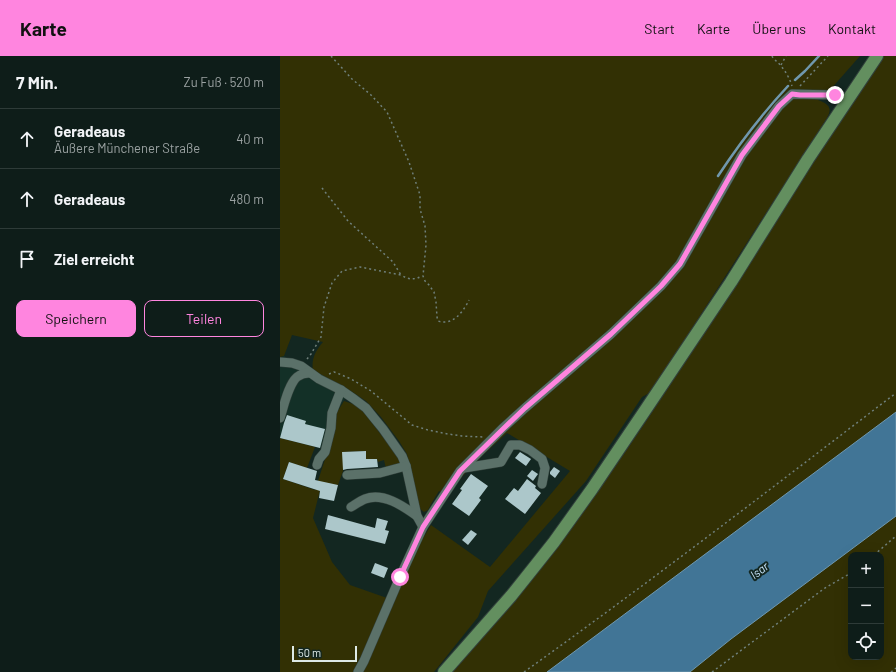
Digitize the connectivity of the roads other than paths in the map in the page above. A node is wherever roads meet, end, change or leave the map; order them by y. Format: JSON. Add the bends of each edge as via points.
{"nodes":[{"id":1,"x":877,"y":56,"type":"edge"},
{"id":2,"x":847,"y":100,"type":"junction"},
{"id":3,"x":280,"y":362,"type":"edge"},
{"id":4,"x":309,"y":373,"type":"junction"},
{"id":5,"x":341,"y":390,"type":"junction"},
{"id":6,"x":280,"y":418,"type":"edge"},
{"id":7,"x":317,"y":465,"type":"dead end"},
{"id":8,"x":406,"y":466,"type":"junction"},
{"id":9,"x":464,"y":468,"type":"junction"},
{"id":10,"x":347,"y":475,"type":"dead end"},
{"id":11,"x":542,"y":484,"type":"dead end"},
{"id":12,"x":351,"y":507,"type":"dead end"},
{"id":13,"x":417,"y":516,"type":"junction"},
{"id":14,"x":423,"y":527,"type":"junction"},
{"id":15,"x":358,"y":672,"type":"edge"},
{"id":16,"x":444,"y":672,"type":"edge"}],
"edges":[{"from":1,"to":2,"type":"main road"},
{"from":2,"to":9,"type":"street","via":[[835,95],[792,94],[779,106],[742,155],[676,269],[611,334],[525,408]]},
{"from":2,"to":16,"type":"main road","via":[[731,282],[588,494],[511,596]]},
{"from":3,"to":4,"type":"street","via":[[301,366]]},
{"from":4,"to":5,"type":"street"},
{"from":4,"to":6,"type":"street","via":[[297,377],[294,381]]},
{"from":5,"to":7,"type":"street","via":[[332,413],[325,452]]},
{"from":5,"to":8,"type":"street","via":[[366,408],[384,429]]},
{"from":8,"to":10,"type":"street","via":[[380,473]]},
{"from":8,"to":13,"type":"street"},
{"from":9,"to":11,"type":"street","via":[[501,462],[512,445],[520,445],[542,459],[545,468]]},
{"from":9,"to":14,"type":"street"},
{"from":12,"to":13,"type":"street","via":[[363,500],[378,497]]},
{"from":13,"to":14,"type":"street"},
{"from":14,"to":15,"type":"street"}]}
